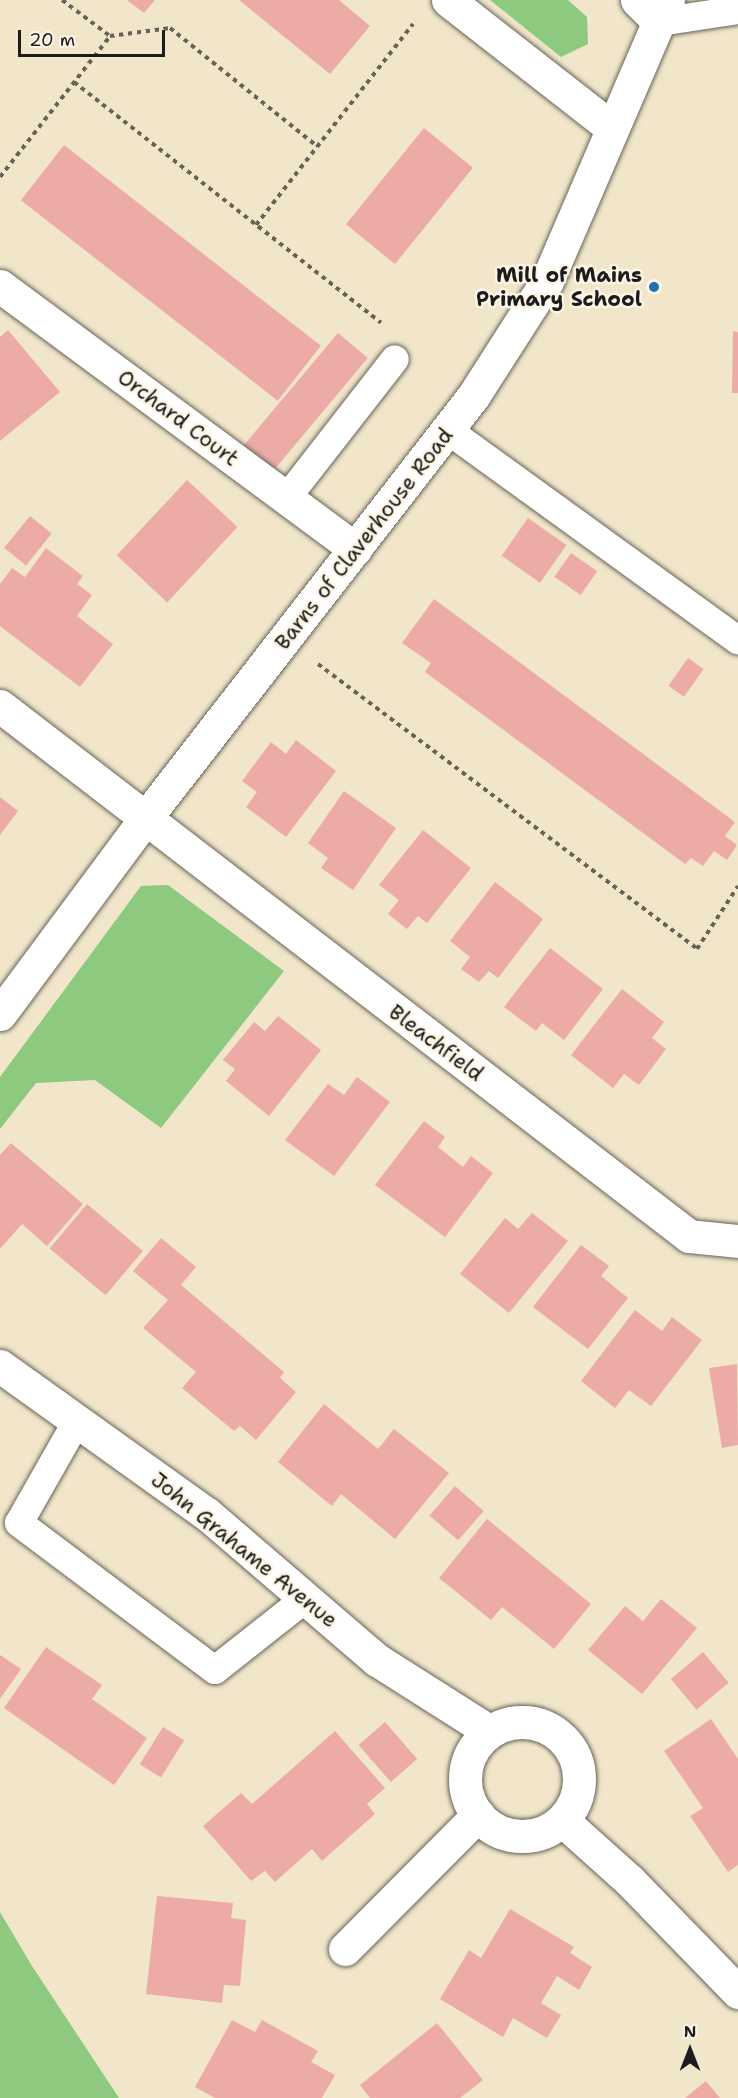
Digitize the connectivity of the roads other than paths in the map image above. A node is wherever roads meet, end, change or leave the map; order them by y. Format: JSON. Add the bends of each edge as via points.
{"nodes":[{"id":1,"x":448,"y":0,"type":"edge"},
{"id":2,"x":655,"y":8,"type":"edge"},
{"id":3,"x":738,"y":10,"type":"edge"},
{"id":4,"x":612,"y":128,"type":"junction"},
{"id":5,"x":0,"y":286,"type":"edge"},
{"id":6,"x":395,"y":358,"type":"dead end"},
{"id":7,"x":449,"y":431,"type":"junction"},
{"id":8,"x":286,"y":499,"type":"junction"},
{"id":9,"x":355,"y":549,"type":"junction"},
{"id":10,"x":738,"y":640,"type":"edge"},
{"id":11,"x":0,"y":706,"type":"edge"},
{"id":12,"x":144,"y":820,"type":"junction"},
{"id":13,"x":0,"y":1014,"type":"edge"},
{"id":14,"x":738,"y":1241,"type":"edge"},
{"id":15,"x":0,"y":1366,"type":"edge"},
{"id":16,"x":77,"y":1421,"type":"junction"},
{"id":17,"x":305,"y":1599,"type":"junction"},
{"id":18,"x":489,"y":1731,"type":"junction"},
{"id":19,"x":478,"y":1815,"type":"junction"},
{"id":20,"x":562,"y":1820,"type":"junction"},
{"id":21,"x":345,"y":1949,"type":"dead end"},
{"id":22,"x":738,"y":1992,"type":"edge"}],
"edges":[{"from":1,"to":4,"type":"street"},
{"from":2,"to":3,"type":"lane"},
{"from":2,"to":4,"type":"street","name":"Barns of Claverhouse Road"},
{"from":4,"to":7,"type":"street","name":"Barns of Claverhouse Road","via":[[547,281]]},
{"from":5,"to":8,"type":"street","name":"Orchard Court"},
{"from":6,"to":8,"type":"lane"},
{"from":7,"to":9,"type":"street","name":"Barns of Claverhouse Road"},
{"from":7,"to":10,"type":"lane"},
{"from":8,"to":9,"type":"street","name":"Orchard Court"},
{"from":9,"to":12,"type":"street","name":"Barns of Claverhouse Road"},
{"from":11,"to":12,"type":"street","name":"Bleachfield"},
{"from":12,"to":13,"type":"street","name":"Barns of Claverhouse Road"},
{"from":12,"to":14,"type":"street","name":"Bleachfield","via":[[689,1236]]},
{"from":15,"to":16,"type":"street","name":"John Grahame Avenue"},
{"from":16,"to":17,"type":"street","name":"John Grahame Avenue","via":[[207,1514]]},
{"from":16,"to":17,"type":"lane","via":[[19,1523],[215,1670]]},
{"from":17,"to":18,"type":"street","name":"John Grahame Avenue","via":[[377,1660]]},
{"from":18,"to":19,"type":"street","via":[[471,1753],[465,1780],[468,1798]]},
{"from":18,"to":20,"type":"street","via":[[506,1723],[543,1726],[560,1736],[572,1750],[579,1777],[573,1804]]},
{"from":19,"to":20,"type":"street","via":[[509,1835],[546,1831]]},
{"from":19,"to":21,"type":"street"},
{"from":20,"to":22,"type":"street","via":[[630,1881]]}]}
